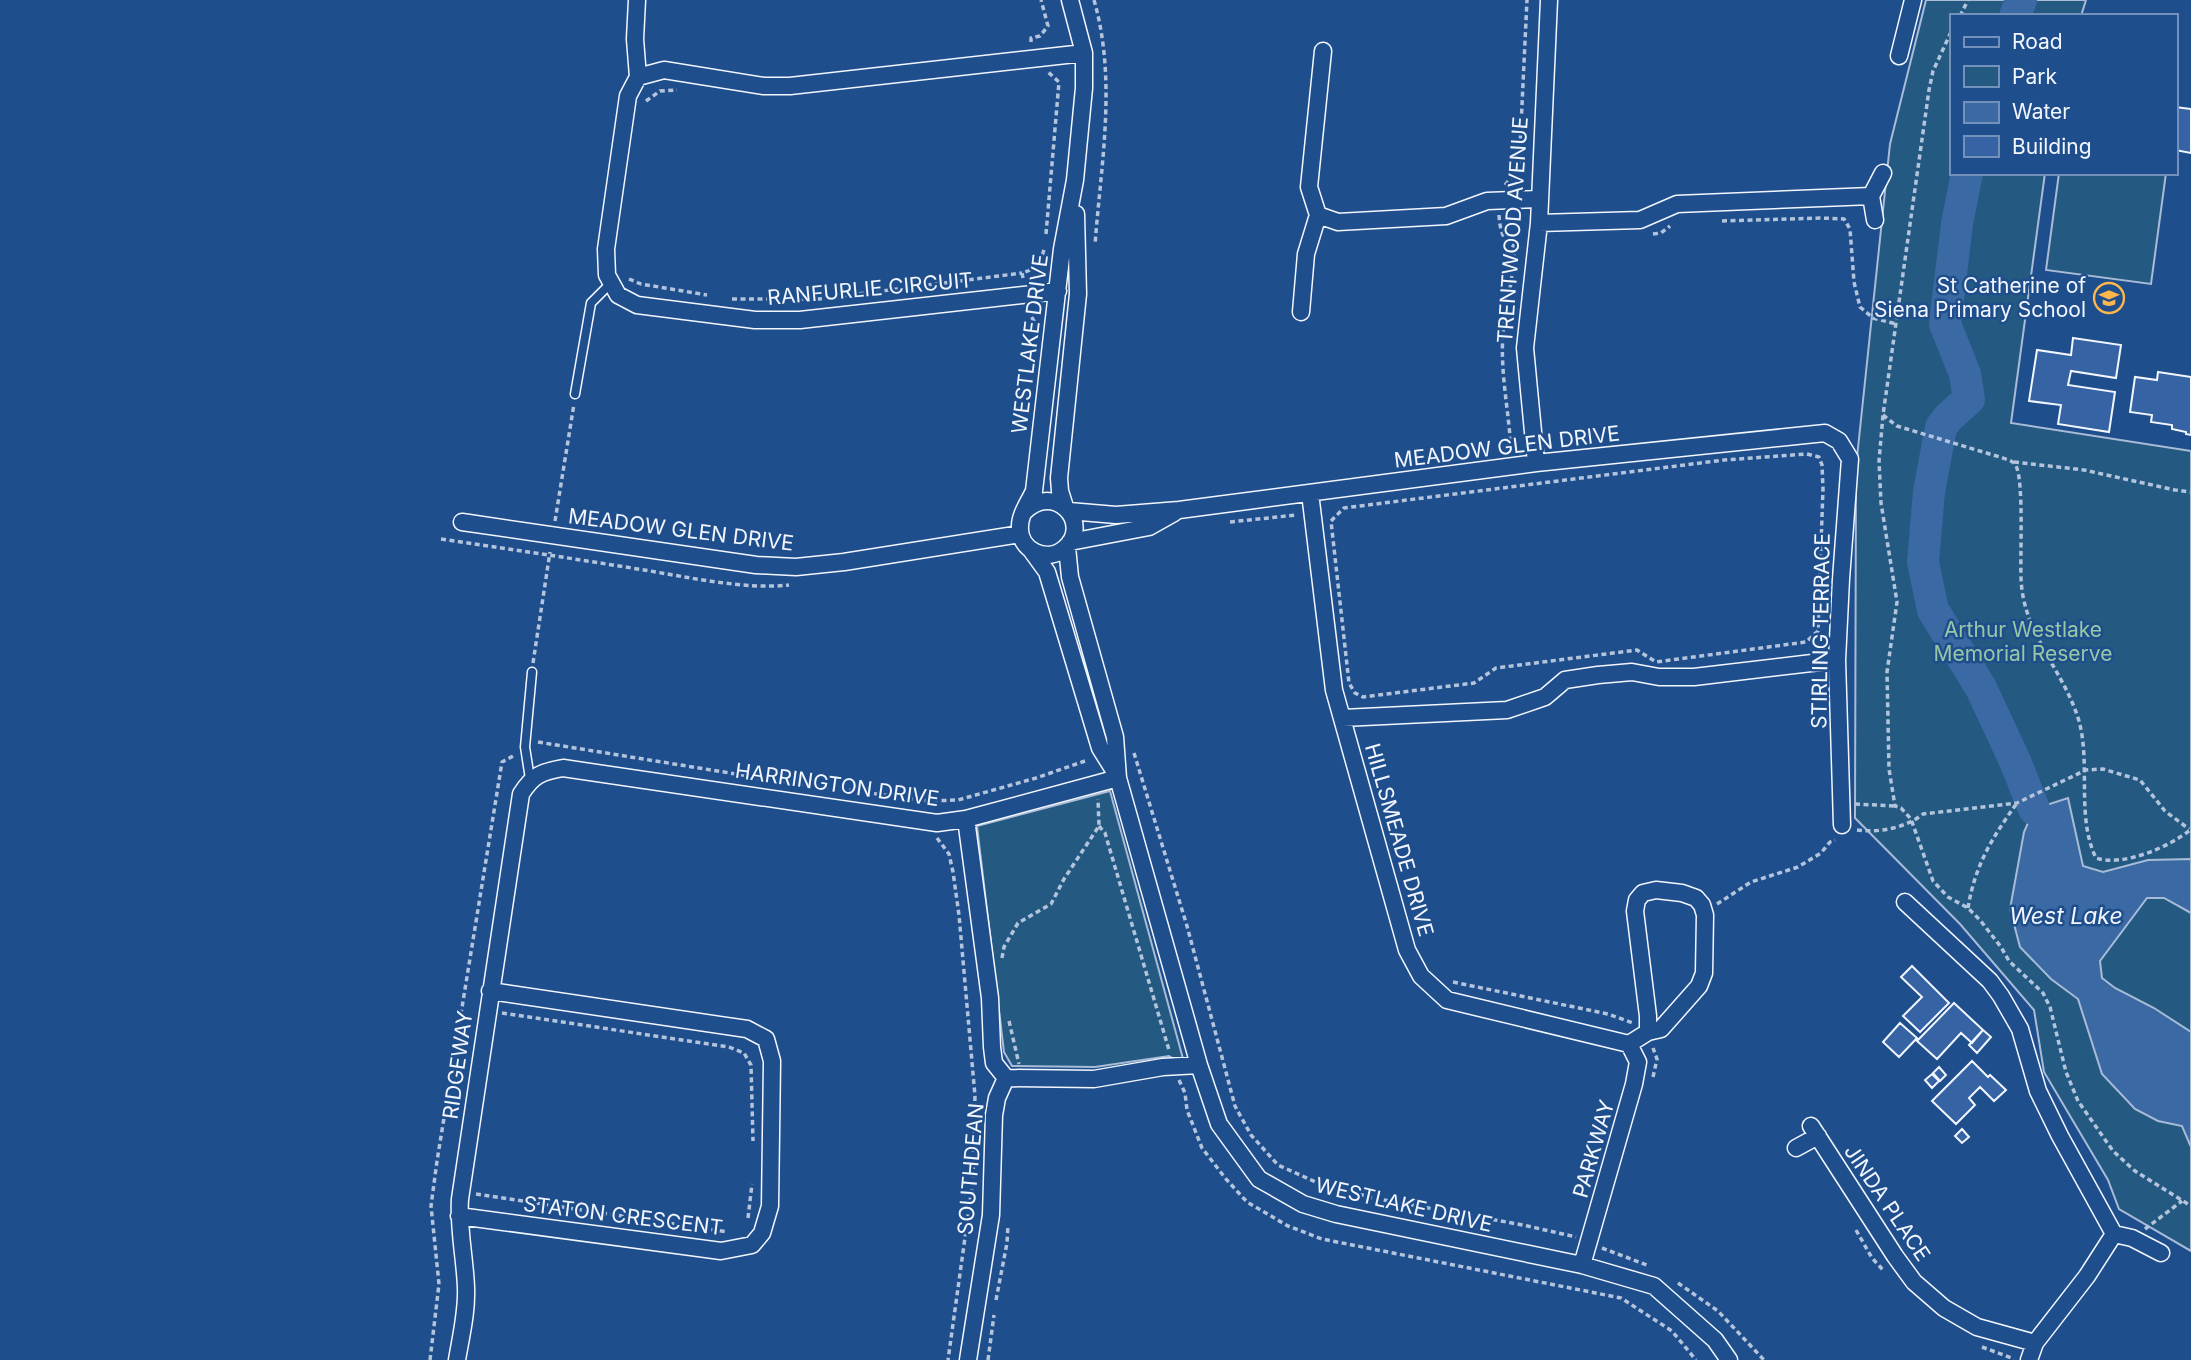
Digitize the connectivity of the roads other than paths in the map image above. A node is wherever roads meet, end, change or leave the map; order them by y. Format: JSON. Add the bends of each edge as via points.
{"nodes":[{"id":1,"x":638,"y":0,"type":"edge"},
{"id":2,"x":1070,"y":0,"type":"edge"},
{"id":3,"x":1549,"y":0,"type":"edge"},
{"id":4,"x":1913,"y":0,"type":"edge"},
{"id":5,"x":1323,"y":51,"type":"dead end"},
{"id":6,"x":1083,"y":52,"type":"junction"},
{"id":7,"x":1899,"y":55,"type":"dead end"},
{"id":8,"x":638,"y":77,"type":"junction"},
{"id":9,"x":1882,"y":173,"type":"dead end"},
{"id":10,"x":1075,"y":180,"type":"junction"},
{"id":11,"x":1871,"y":197,"type":"junction"},
{"id":12,"x":1539,"y":199,"type":"junction"},
{"id":13,"x":1318,"y":215,"type":"junction"},
{"id":14,"x":1875,"y":220,"type":"dead end"},
{"id":15,"x":1539,"y":223,"type":"junction"},
{"id":16,"x":618,"y":278,"type":"junction"},
{"id":17,"x":1058,"y":291,"type":"junction"},
{"id":18,"x":1300,"y":312,"type":"dead end"},
{"id":19,"x":575,"y":394,"type":"road end"},
{"id":20,"x":1839,"y":441,"type":"joint"},
{"id":21,"x":1536,"y":463,"type":"junction"},
{"id":22,"x":1310,"y":493,"type":"junction"},
{"id":23,"x":1067,"y":509,"type":"junction"},
{"id":24,"x":1179,"y":510,"type":"junction"},
{"id":25,"x":1024,"y":512,"type":"junction"},
{"id":26,"x":462,"y":522,"type":"dead end"},
{"id":27,"x":1020,"y":534,"type":"junction"},
{"id":28,"x":1068,"y":545,"type":"junction"},
{"id":29,"x":1031,"y":550,"type":"junction"},
{"id":30,"x":1837,"y":660,"type":"junction"},
{"id":31,"x":532,"y":672,"type":"road end"},
{"id":32,"x":1351,"y":718,"type":"junction"},
{"id":33,"x":1118,"y":778,"type":"junction"},
{"id":34,"x":530,"y":779,"type":"junction"},
{"id":35,"x":966,"y":819,"type":"junction"},
{"id":36,"x":1844,"y":832,"type":"road end"},
{"id":37,"x":1905,"y":902,"type":"dead end"},
{"id":38,"x":490,"y":990,"type":"junction"},
{"id":39,"x":1646,"y":1033,"type":"junction"},
{"id":40,"x":1629,"y":1044,"type":"junction"},
{"id":41,"x":1199,"y":1065,"type":"junction"},
{"id":42,"x":1006,"y":1078,"type":"junction"},
{"id":43,"x":1796,"y":1148,"type":"dead end"},
{"id":44,"x":459,"y":1216,"type":"junction"},
{"id":45,"x":2114,"y":1234,"type":"junction"},
{"id":46,"x":2161,"y":1253,"type":"dead end"},
{"id":47,"x":1582,"y":1265,"type":"junction"},
{"id":48,"x":2035,"y":1343,"type":"junction"},
{"id":49,"x":457,"y":1360,"type":"edge"},
{"id":50,"x":968,"y":1360,"type":"edge"},
{"id":51,"x":1729,"y":1360,"type":"edge"},
{"id":52,"x":2029,"y":1360,"type":"edge"}],
"edges":[{"from":1,"to":8,"type":"street"},
{"from":2,"to":6,"type":"street","name":"WESTLAKE DRIVE"},
{"from":3,"to":12,"type":"street","name":"TRENTWOOD AVENUE"},
{"from":4,"to":7,"type":"street"},
{"from":5,"to":13,"type":"street","via":[[1309,187]]},
{"from":6,"to":8,"type":"street","via":[[790,86],[664,70]]},
{"from":6,"to":10,"type":"street","name":"WESTLAKE DRIVE"},
{"from":8,"to":16,"type":"street","via":[[628,96],[606,248],[607,275]]},
{"from":9,"to":11,"type":"street"},
{"from":10,"to":17,"type":"street","name":"WESTLAKE DRIVE"},
{"from":10,"to":23,"type":"street","name":"WESTLAKE DRIVE","via":[[1078,293],[1059,478]]},
{"from":11,"to":14,"type":"street"},
{"from":11,"to":15,"type":"street","via":[[1677,204],[1640,220]]},
{"from":12,"to":13,"type":"street","via":[[1487,201],[1446,216],[1338,222]]},
{"from":12,"to":15,"type":"street","name":"TRENTWOOD AVENUE"},
{"from":13,"to":18,"type":"street","via":[[1306,254]]},
{"from":15,"to":21,"type":"street","name":"TRENTWOOD AVENUE","via":[[1525,348]]},
{"from":16,"to":17,"type":"street","name":"RANFURLIE CIRCUIT","via":[[618,295],[637,305],[755,320],[800,320]]},
{"from":16,"to":19,"type":"lane","via":[[591,303]]},
{"from":17,"to":25,"type":"street","name":"WESTLAKE DRIVE","via":[[1034,491]]},
{"from":20,"to":21,"type":"street","name":"MEADOW GLEN DRIVE","via":[[1825,433]]},
{"from":20,"to":30,"type":"street","name":"STIRLING TERRACE","via":[[1850,459]]},
{"from":21,"to":22,"type":"street","name":"MEADOW GLEN DRIVE"},
{"from":22,"to":24,"type":"street","name":"MEADOW GLEN DRIVE"},
{"from":22,"to":32,"type":"street","name":"HILLSMEADE DRIVE","via":[[1334,690]]},
{"from":23,"to":24,"type":"street","name":"MEADOW GLEN DRIVE","via":[[1116,515]]},
{"from":23,"to":25,"type":"street","via":[[1048,500]]},
{"from":23,"to":28,"type":"street","via":[[1074,527]]},
{"from":24,"to":28,"type":"street","name":"MEADOW GLEN DRIVE","via":[[1149,527]]},
{"from":25,"to":27,"type":"street"},
{"from":26,"to":27,"type":"street","name":"MEADOW GLEN DRIVE","via":[[796,567]]},
{"from":27,"to":29,"type":"street"},
{"from":28,"to":29,"type":"street","via":[[1054,554]]},
{"from":28,"to":33,"type":"street","name":"WESTLAKE DRIVE","via":[[1070,577],[1115,737]]},
{"from":29,"to":33,"type":"street","name":"WESTLAKE DRIVE","via":[[1046,572],[1100,747]]},
{"from":30,"to":32,"type":"street","via":[[1694,677],[1598,674],[1565,680],[1545,697],[1507,710]]},
{"from":30,"to":36,"type":"street","name":"STIRLING TERRACE"},
{"from":31,"to":34,"type":"lane","name":"RIDGEWAY","via":[[525,741]]},
{"from":32,"to":40,"type":"street","name":"HILLSMEADE DRIVE","via":[[1407,950],[1421,976],[1447,1000]]},
{"from":33,"to":35,"type":"street","name":"HARRINGTON DRIVE"},
{"from":33,"to":41,"type":"street","name":"WESTLAKE DRIVE"},
{"from":34,"to":35,"type":"street","name":"HARRINGTON DRIVE","via":[[563,768],[932,822]]},
{"from":34,"to":38,"type":"street","name":"RIDGEWAY","via":[[521,794]]},
{"from":35,"to":42,"type":"street","name":"SOUTHDEAN","via":[[994,1063]]},
{"from":37,"to":45,"type":"street","via":[[2001,996],[2020,1029],[2038,1091]]},
{"from":38,"to":44,"type":"street","name":"RIDGEWAY"},
{"from":38,"to":44,"type":"street","name":"STATON CRESCENT","via":[[747,1029],[766,1039],[772,1060],[770,1206],[762,1233],[752,1245],[721,1251]]},
{"from":39,"to":39,"type":"street","via":[[1637,901],[1643,893],[1656,890],[1682,893],[1696,898],[1705,915],[1704,973],[1699,986],[1661,1029]]},
{"from":39,"to":40,"type":"street"},
{"from":40,"to":47,"type":"street","name":"PARKWAY","via":[[1638,1062],[1634,1084],[1595,1246]]},
{"from":41,"to":42,"type":"street","via":[[1094,1079]]},
{"from":41,"to":47,"type":"street","name":"WESTLAKE DRIVE","via":[[1219,1124],[1259,1179],[1303,1204]]},
{"from":42,"to":50,"type":"street","name":"SOUTHDEAN","via":[[994,1115],[991,1215]]},
{"from":43,"to":48,"type":"street","name":"JINDA PLACE","via":[[1814,1131],[1914,1282],[1944,1308],[1976,1326]]},
{"from":44,"to":49,"type":"street","name":"RIDGEWAY","via":[[466,1288]]},
{"from":45,"to":46,"type":"street"},
{"from":45,"to":48,"type":"street"},
{"from":47,"to":51,"type":"street","name":"WESTLAKE DRIVE","via":[[1654,1286],[1706,1332]]},
{"from":48,"to":52,"type":"street"}]}
